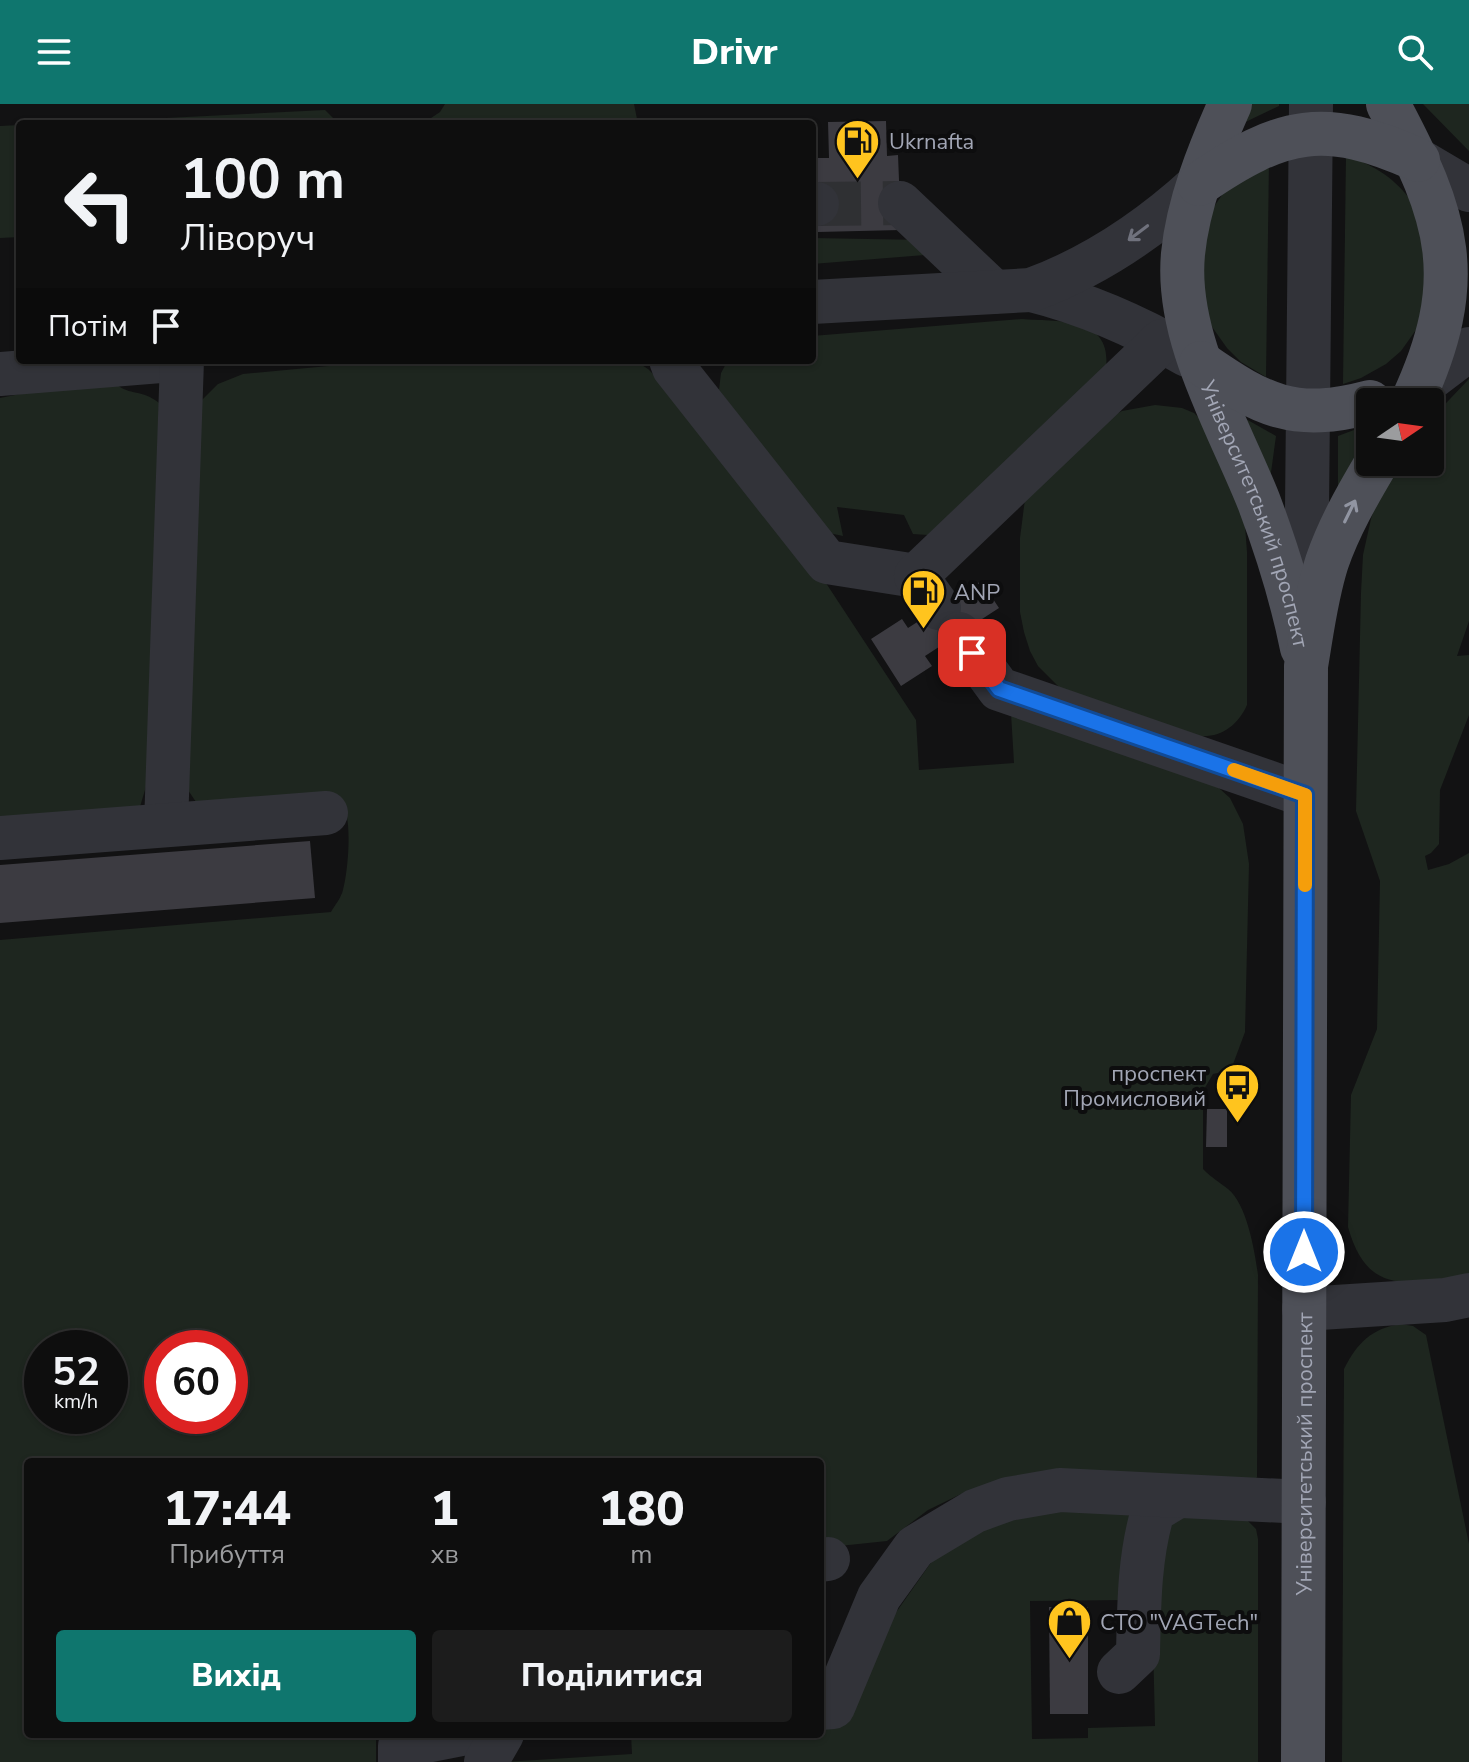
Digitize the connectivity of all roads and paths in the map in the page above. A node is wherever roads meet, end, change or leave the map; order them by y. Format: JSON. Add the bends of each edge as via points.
{"nodes":[{"id":1,"x":1230,"y":104,"type":"edge"},
{"id":2,"x":1388,"y":104,"type":"edge"},
{"id":3,"x":1311,"y":118,"type":"edge"},
{"id":4,"x":1418,"y":160,"type":"junction"},
{"id":5,"x":1199,"y":184,"type":"junction"},
{"id":6,"x":1469,"y":190,"type":"edge"},
{"id":7,"x":900,"y":203,"type":"tunnel mouth"},
{"id":8,"x":1013,"y":291,"type":"junction"},
{"id":9,"x":816,"y":302,"type":"edge"},
{"id":10,"x":1162,"y":341,"type":"junction"},
{"id":11,"x":1469,"y":349,"type":"edge"},
{"id":12,"x":1201,"y":363,"type":"junction"},
{"id":13,"x":124,"y":364,"type":"edge"},
{"id":14,"x":182,"y":364,"type":"edge"},
{"id":15,"x":672,"y":364,"type":"edge"},
{"id":16,"x":0,"y":374,"type":"edge"},
{"id":17,"x":1419,"y":388,"type":"edge"},
{"id":18,"x":1423,"y":388,"type":"edge"},
{"id":19,"x":1356,"y":405,"type":"edge"},
{"id":20,"x":1308,"y":412,"type":"junction"},
{"id":21,"x":1369,"y":476,"type":"edge"},
{"id":22,"x":938,"y":606,"type":"junction"},
{"id":23,"x":1306,"y":666,"type":"junction"},
{"id":24,"x":1305,"y":795,"type":"junction"},
{"id":25,"x":326,"y":813,"type":"dead end"},
{"id":26,"x":166,"y":825,"type":"junction"},
{"id":27,"x":0,"y":838,"type":"edge"},
{"id":28,"x":1469,"y":1295,"type":"edge"},
{"id":29,"x":1304,"y":1309,"type":"junction"},
{"id":30,"x":1178,"y":1496,"type":"junction"},
{"id":31,"x":1304,"y":1502,"type":"junction"},
{"id":32,"x":1119,"y":1672,"type":"dead end"},
{"id":33,"x":824,"y":1708,"type":"edge"},
{"id":34,"x":441,"y":1738,"type":"edge"},
{"id":35,"x":500,"y":1738,"type":"edge"},
{"id":36,"x":400,"y":1762,"type":"edge"},
{"id":37,"x":486,"y":1762,"type":"edge"},
{"id":38,"x":1303,"y":1762,"type":"edge"}],
"edges":[{"from":1,"to":5,"type":"main road","name":"Університетський проспект"},
{"from":2,"to":4,"type":"main road"},
{"from":3,"to":4,"type":"main road","via":[[1336,134],[1379,143]]},
{"from":3,"to":5,"type":"main road"},
{"from":3,"to":20,"type":"street"},
{"from":4,"to":6,"type":"street"},
{"from":4,"to":17,"type":"main road","via":[[1448,232],[1454,290]]},
{"from":5,"to":8,"type":"street","one_way":true,"via":[[1118,248],[1062,278]]},
{"from":5,"to":12,"type":"main road","name":"Університетський проспект","via":[[1187,229],[1183,278]]},
{"from":7,"to":8,"type":"street"},
{"from":8,"to":9,"type":"street"},
{"from":8,"to":10,"type":"street","via":[[1090,307]]},
{"from":10,"to":12,"type":"street"},
{"from":10,"to":22,"type":"street"},
{"from":11,"to":18,"type":"street"},
{"from":12,"to":20,"type":"main road","via":[[1250,396]]},
{"from":12,"to":23,"type":"main road","name":"Університетський проспект","via":[[1268,528],[1294,606]]},
{"from":13,"to":16,"type":"street"},
{"from":14,"to":26,"type":"street"},
{"from":15,"to":22,"type":"street","via":[[827,562]]},
{"from":19,"to":20,"type":"main road"},
{"from":20,"to":23,"type":"street"},
{"from":23,"to":21,"type":"main road","name":"Університетський проспект","one_way":true,"via":[[1328,560]]},
{"from":22,"to":24,"type":"street","via":[[999,689]]},
{"from":23,"to":24,"type":"main road","name":"Університетський проспект"},
{"from":24,"to":29,"type":"main road","name":"Університетський проспект"},
{"from":25,"to":26,"type":"street"},
{"from":26,"to":27,"type":"street"},
{"from":28,"to":29,"type":"street"},
{"from":29,"to":31,"type":"main road","name":"Університетський проспект"},
{"from":30,"to":31,"type":"street"},
{"from":30,"to":32,"type":"street","via":[[1153,1511],[1141,1586],[1138,1654]]},
{"from":30,"to":33,"type":"street","via":[[1060,1490],[975,1511],[915,1547],[879,1597],[833,1707]]},
{"from":31,"to":38,"type":"main road","name":"Університетський проспект"},
{"from":34,"to":36,"type":"street","via":[[400,1746]]},
{"from":35,"to":37,"type":"street"}]}
